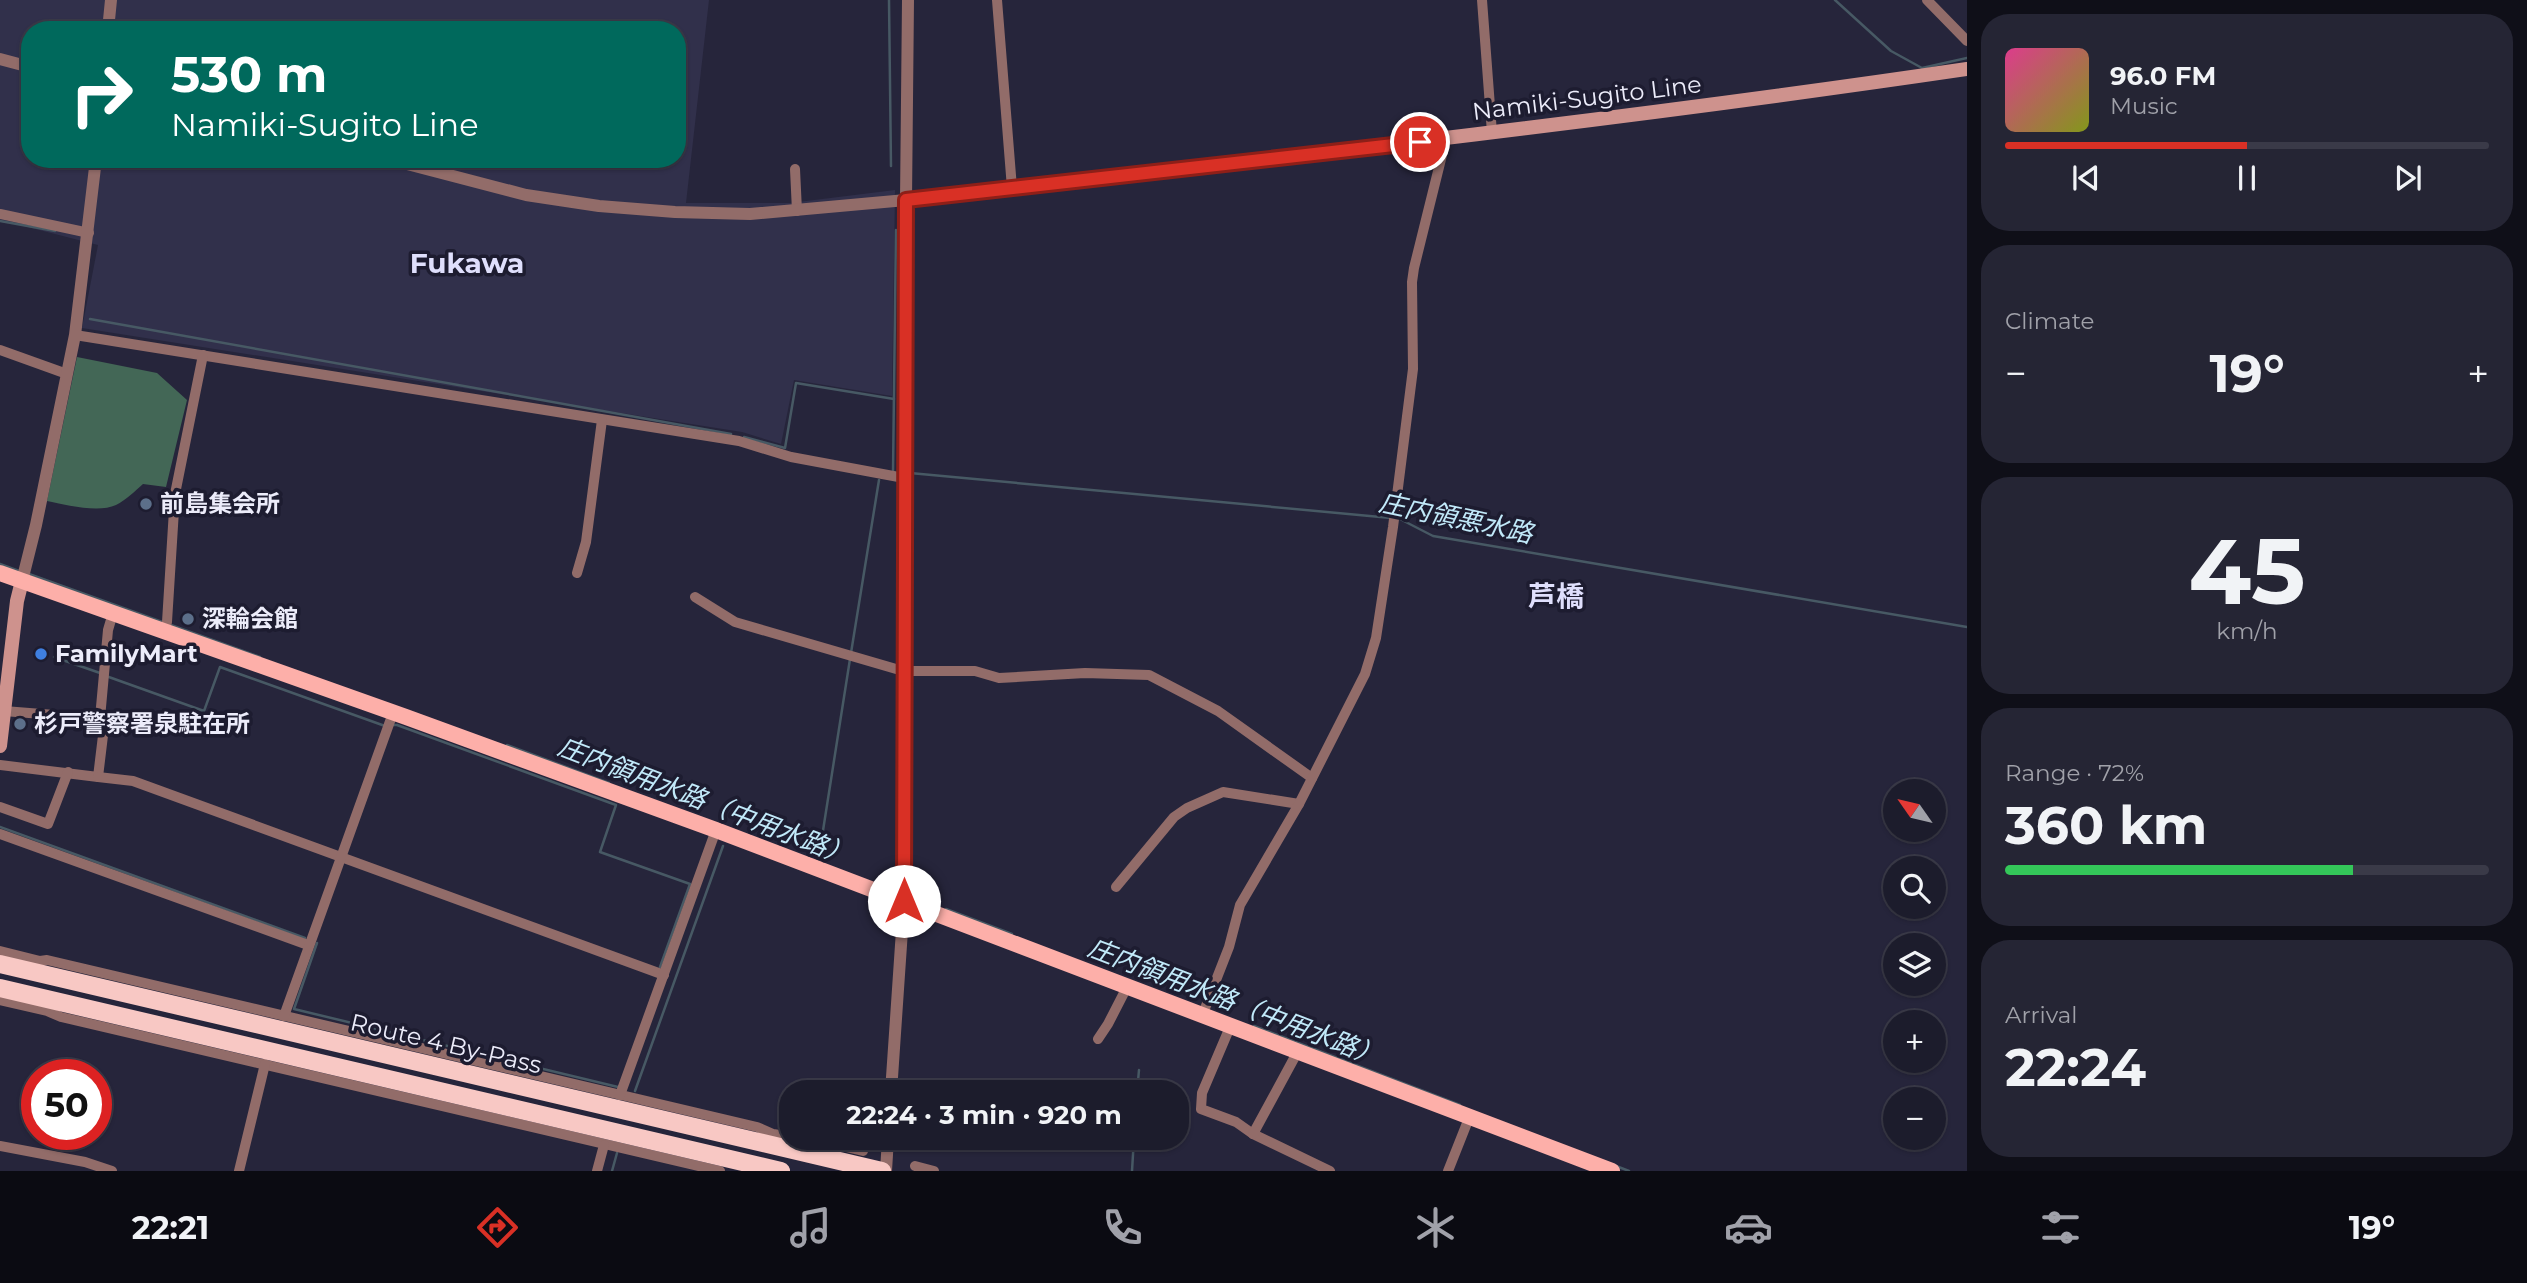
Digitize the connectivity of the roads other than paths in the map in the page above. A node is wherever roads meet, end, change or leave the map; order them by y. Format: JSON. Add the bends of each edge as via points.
{"nodes":[{"id":1,"x":111,"y":0,"type":"edge"},
{"id":2,"x":908,"y":0,"type":"edge"},
{"id":3,"x":997,"y":0,"type":"edge"},
{"id":4,"x":1482,"y":0,"type":"edge"},
{"id":5,"x":1927,"y":0,"type":"edge"},
{"id":6,"x":109,"y":21,"type":"edge"},
{"id":7,"x":1967,"y":41,"type":"edge"},
{"id":8,"x":0,"y":59,"type":"edge"},
{"id":9,"x":21,"y":65,"type":"edge"},
{"id":10,"x":1967,"y":69,"type":"edge"},
{"id":11,"x":1492,"y":133,"type":"junction"},
{"id":12,"x":1446,"y":139,"type":"junction"},
{"id":13,"x":95,"y":168,"type":"edge"},
{"id":14,"x":422,"y":168,"type":"edge"},
{"id":15,"x":795,"y":169,"type":"dead end"},
{"id":16,"x":1012,"y":188,"type":"junction"},
{"id":17,"x":906,"y":200,"type":"junction"},
{"id":18,"x":797,"y":211,"type":"junction"},
{"id":19,"x":0,"y":214,"type":"edge"},
{"id":20,"x":89,"y":233,"type":"junction"},
{"id":21,"x":75,"y":335,"type":"junction"},
{"id":22,"x":0,"y":350,"type":"edge"},
{"id":23,"x":203,"y":355,"type":"junction"},
{"id":24,"x":67,"y":374,"type":"junction"},
{"id":25,"x":602,"y":420,"type":"junction"},
{"id":26,"x":904,"y":478,"type":"junction"},
{"id":27,"x":0,"y":573,"type":"edge"},
{"id":28,"x":577,"y":573,"type":"dead end"},
{"id":29,"x":22,"y":580,"type":"junction"},
{"id":30,"x":695,"y":597,"type":"dead end"},
{"id":31,"x":113,"y":613,"type":"junction"},
{"id":32,"x":164,"y":631,"type":"junction"},
{"id":33,"x":903,"y":671,"type":"junction"},
{"id":34,"x":393,"y":713,"type":"junction"},
{"id":35,"x":3,"y":718,"type":"edge"},
{"id":36,"x":100,"y":718,"type":"junction"},
{"id":37,"x":0,"y":746,"type":"edge"},
{"id":38,"x":0,"y":765,"type":"edge"},
{"id":39,"x":68,"y":772,"type":"junction"},
{"id":40,"x":98,"y":777,"type":"junction"},
{"id":41,"x":1312,"y":778,"type":"junction"},
{"id":42,"x":1299,"y":804,"type":"junction"},
{"id":43,"x":0,"y":807,"type":"edge"},
{"id":44,"x":716,"y":830,"type":"junction"},
{"id":45,"x":0,"y":834,"type":"edge"},
{"id":46,"x":341,"y":856,"type":"junction"},
{"id":47,"x":1116,"y":887,"type":"dead end"},
{"id":48,"x":904,"y":901,"type":"junction"},
{"id":49,"x":308,"y":945,"type":"junction"},
{"id":50,"x":0,"y":951,"type":"edge"},
{"id":51,"x":11,"y":963,"type":"edge"},
{"id":52,"x":664,"y":975,"type":"junction"},
{"id":53,"x":1127,"y":987,"type":"junction"},
{"id":54,"x":0,"y":988,"type":"edge"},
{"id":55,"x":0,"y":1000,"type":"edge"},
{"id":56,"x":35,"y":1002,"type":"junction"},
{"id":57,"x":284,"y":1016,"type":"junction"},
{"id":58,"x":1202,"y":1016,"type":"junction"},
{"id":59,"x":1230,"y":1027,"type":"junction"},
{"id":60,"x":1098,"y":1039,"type":"dead end"},
{"id":61,"x":1298,"y":1051,"type":"junction"},
{"id":62,"x":281,"y":1061,"type":"junction"},
{"id":63,"x":265,"y":1064,"type":"junction"},
{"id":64,"x":892,"y":1080,"type":"edge"},
{"id":65,"x":620,"y":1095,"type":"junction"},
{"id":66,"x":1469,"y":1118,"type":"junction"},
{"id":67,"x":1253,"y":1134,"type":"junction"},
{"id":68,"x":779,"y":1137,"type":"edge"},
{"id":69,"x":779,"y":1140,"type":"edge"},
{"id":70,"x":604,"y":1145,"type":"junction"},
{"id":71,"x":0,"y":1146,"type":"edge"},
{"id":72,"x":814,"y":1150,"type":"edge"},
{"id":73,"x":855,"y":1150,"type":"edge"},
{"id":74,"x":887,"y":1150,"type":"edge"},
{"id":75,"x":863,"y":1152,"type":"dead end"},
{"id":76,"x":915,"y":1166,"type":"dead end"},
{"id":77,"x":112,"y":1171,"type":"edge"},
{"id":78,"x":239,"y":1171,"type":"edge"},
{"id":79,"x":597,"y":1171,"type":"edge"},
{"id":80,"x":720,"y":1171,"type":"edge"},
{"id":81,"x":781,"y":1171,"type":"edge"},
{"id":82,"x":884,"y":1171,"type":"edge"},
{"id":83,"x":934,"y":1171,"type":"edge"},
{"id":84,"x":1330,"y":1171,"type":"edge"},
{"id":85,"x":1448,"y":1171,"type":"edge"},
{"id":86,"x":1612,"y":1171,"type":"edge"}],
"edges":[{"from":1,"to":6,"type":"street"},
{"from":2,"to":17,"type":"street"},
{"from":3,"to":16,"type":"street"},
{"from":4,"to":11,"type":"street"},
{"from":5,"to":7,"type":"street"},
{"from":8,"to":9,"type":"street"},
{"from":10,"to":11,"type":"main road","name":"Namiki-Sugito Line"},
{"from":11,"to":12,"type":"main road","name":"Namiki-Sugito Line"},
{"from":12,"to":16,"type":"main road","name":"Namiki-Sugito Line"},
{"from":12,"to":41,"type":"street","via":[[1413,275],[1413,369],[1376,638],[1365,674]]},
{"from":13,"to":20,"type":"street"},
{"from":14,"to":18,"type":"street","via":[[526,195],[598,206],[687,213]]},
{"from":15,"to":18,"type":"street"},
{"from":16,"to":17,"type":"main road","name":"Namiki-Sugito Line"},
{"from":17,"to":18,"type":"street"},
{"from":17,"to":26,"type":"main road"},
{"from":19,"to":20,"type":"street"},
{"from":20,"to":21,"type":"street"},
{"from":21,"to":23,"type":"street"},
{"from":21,"to":24,"type":"street"},
{"from":22,"to":24,"type":"street"},
{"from":23,"to":25,"type":"street"},
{"from":23,"to":32,"type":"street","via":[[175,494]]},
{"from":24,"to":29,"type":"street"},
{"from":25,"to":26,"type":"street","via":[[739,441],[791,457]]},
{"from":25,"to":28,"type":"street","via":[[586,542]]},
{"from":26,"to":33,"type":"main road"},
{"from":27,"to":29,"type":"main road"},
{"from":29,"to":31,"type":"main road"},
{"from":29,"to":35,"type":"main road"},
{"from":30,"to":33,"type":"street","via":[[735,622]]},
{"from":31,"to":32,"type":"main road"},
{"from":31,"to":36,"type":"street"},
{"from":32,"to":34,"type":"main road"},
{"from":33,"to":41,"type":"street","via":[[975,671],[999,678],[1149,675],[1218,711]]},
{"from":33,"to":48,"type":"main road"},
{"from":34,"to":44,"type":"main road"},
{"from":34,"to":46,"type":"street"},
{"from":35,"to":36,"type":"street"},
{"from":35,"to":37,"type":"main road"},
{"from":36,"to":40,"type":"street","via":[[105,719]]},
{"from":38,"to":39,"type":"street"},
{"from":39,"to":40,"type":"street"},
{"from":39,"to":43,"type":"street","via":[[48,824]]},
{"from":40,"to":46,"type":"street","via":[[133,781]]},
{"from":41,"to":42,"type":"street"},
{"from":42,"to":47,"type":"street","via":[[1223,792],[1187,808],[1174,817]]},
{"from":42,"to":58,"type":"street","via":[[1240,905]]},
{"from":44,"to":48,"type":"main road"},
{"from":44,"to":52,"type":"street"},
{"from":45,"to":49,"type":"street"},
{"from":46,"to":49,"type":"street"},
{"from":46,"to":52,"type":"street"},
{"from":48,"to":53,"type":"main road"},
{"from":48,"to":64,"type":"street"},
{"from":49,"to":57,"type":"street"},
{"from":50,"to":51,"type":"street"},
{"from":51,"to":57,"type":"street","via":[[47,960]]},
{"from":51,"to":69,"type":"highway","name":"Route 4 By-Pass"},
{"from":52,"to":65,"type":"street"},
{"from":53,"to":58,"type":"main road"},
{"from":53,"to":60,"type":"street"},
{"from":54,"to":56,"type":"highway","name":"Route 4 By-Pass"},
{"from":55,"to":56,"type":"street"},
{"from":56,"to":62,"type":"highway","name":"Route 4 By-Pass"},
{"from":56,"to":63,"type":"street","via":[[61,1017]]},
{"from":57,"to":65,"type":"street"},
{"from":58,"to":59,"type":"main road"},
{"from":59,"to":61,"type":"main road"},
{"from":59,"to":67,"type":"street","via":[[1202,1093],[1201,1109]]},
{"from":61,"to":66,"type":"main road"},
{"from":61,"to":67,"type":"street"},
{"from":62,"to":63,"type":"street"},
{"from":62,"to":70,"type":"street"},
{"from":62,"to":81,"type":"highway","name":"Route 4 By-Pass"},
{"from":63,"to":78,"type":"street"},
{"from":65,"to":68,"type":"street","via":[[757,1127]]},
{"from":66,"to":85,"type":"street"},
{"from":66,"to":86,"type":"main road"},
{"from":67,"to":84,"type":"street"},
{"from":70,"to":79,"type":"street"},
{"from":70,"to":80,"type":"street"},
{"from":71,"to":77,"type":"street"},
{"from":72,"to":82,"type":"highway","name":"Route 4 By-Pass"},
{"from":73,"to":75,"type":"street"},
{"from":74,"to":82,"type":"street"},
{"from":76,"to":83,"type":"street"}]}
